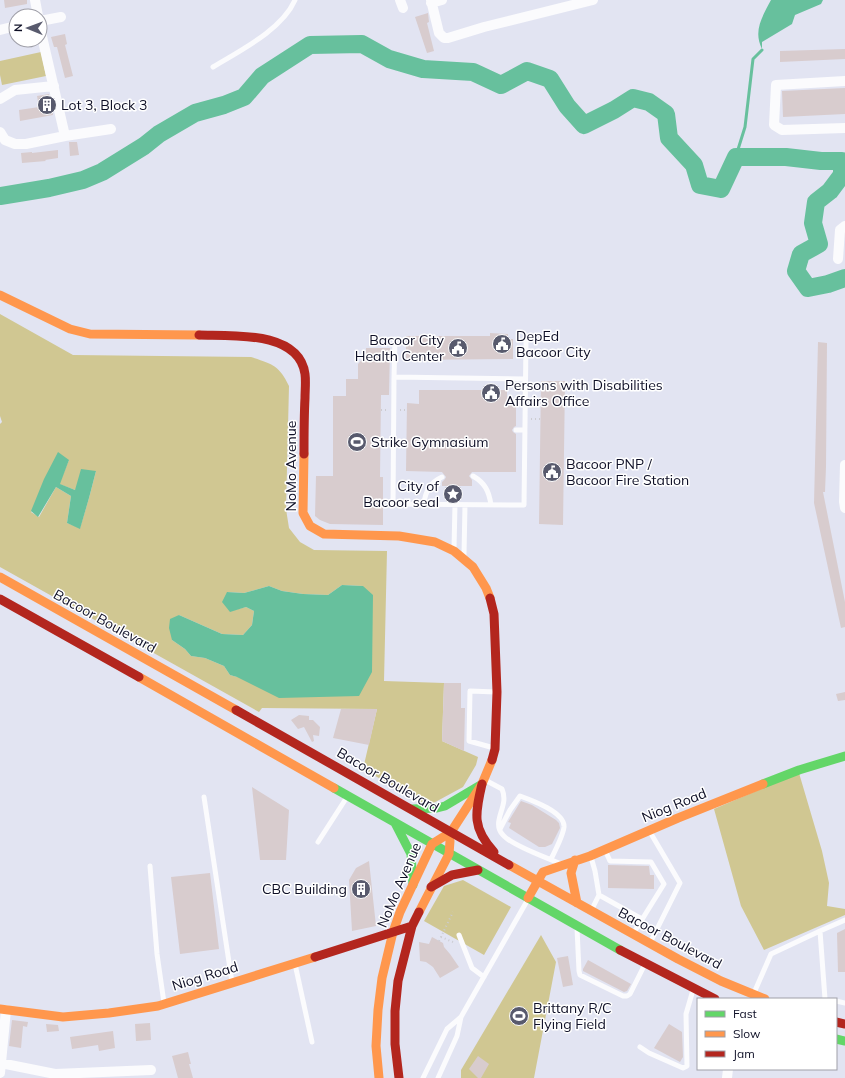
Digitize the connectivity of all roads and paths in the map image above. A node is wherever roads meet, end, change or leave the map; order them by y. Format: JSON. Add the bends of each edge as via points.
{"nodes":[{"id":1,"x":295,"y":0,"type":"edge"},
{"id":2,"x":442,"y":0,"type":"edge"},
{"id":3,"x":593,"y":0,"type":"edge"},
{"id":4,"x":431,"y":2,"type":"edge"},
{"id":5,"x":61,"y":17,"type":"dead end"},
{"id":6,"x":48,"y":19,"type":"edge"},
{"id":7,"x":45,"y":48,"type":"edge"},
{"id":8,"x":212,"y":67,"type":"dead end"},
{"id":9,"x":845,"y":81,"type":"edge"},
{"id":10,"x":54,"y":86,"type":"junction"},
{"id":11,"x":0,"y":99,"type":"edge"},
{"id":12,"x":845,"y":128,"type":"edge"},
{"id":13,"x":111,"y":129,"type":"dead end"},
{"id":14,"x":0,"y":132,"type":"edge"},
{"id":15,"x":65,"y":136,"type":"junction"},
{"id":16,"x":845,"y":226,"type":"edge"},
{"id":17,"x":838,"y":259,"type":"dead end"},
{"id":18,"x":0,"y":296,"type":"edge"},
{"id":19,"x":395,"y":339,"type":"dead end"},
{"id":20,"x":526,"y":341,"type":"dead end"},
{"id":21,"x":394,"y":377,"type":"junction"},
{"id":22,"x":525,"y":379,"type":"junction"},
{"id":23,"x":516,"y":430,"type":"dead end"},
{"id":24,"x":525,"y":430,"type":"junction"},
{"id":25,"x":845,"y":465,"type":"edge"},
{"id":26,"x":472,"y":476,"type":"dead end"},
{"id":27,"x":442,"y":477,"type":"dead end"},
{"id":28,"x":424,"y":504,"type":"junction"},
{"id":29,"x":455,"y":504,"type":"junction"},
{"id":30,"x":465,"y":504,"type":"junction"},
{"id":31,"x":845,"y":504,"type":"edge"},
{"id":32,"x":490,"y":505,"type":"junction"},
{"id":33,"x":454,"y":551,"type":"junction"},
{"id":34,"x":464,"y":558,"type":"junction"},
{"id":35,"x":0,"y":577,"type":"edge"},
{"id":36,"x":0,"y":599,"type":"edge"},
{"id":37,"x":497,"y":692,"type":"junction"},
{"id":38,"x":495,"y":748,"type":"junction"},
{"id":39,"x":845,"y":756,"type":"edge"},
{"id":40,"x":483,"y":782,"type":"junction"},
{"id":41,"x":347,"y":796,"type":"junction"},
{"id":42,"x":204,"y":797,"type":"dead end"},
{"id":43,"x":412,"y":809,"type":"junction"},
{"id":44,"x":395,"y":823,"type":"junction"},
{"id":45,"x":500,"y":829,"type":"junction"},
{"id":46,"x":649,"y":830,"type":"junction"},
{"id":47,"x":451,"y":832,"type":"junction"},
{"id":48,"x":318,"y":842,"type":"dead end"},
{"id":49,"x":432,"y":844,"type":"junction"},
{"id":50,"x":605,"y":849,"type":"junction"},
{"id":51,"x":449,"y":854,"type":"junction"},
{"id":52,"x":590,"y":856,"type":"junction"},
{"id":53,"x":500,"y":859,"type":"junction"},
{"id":54,"x":551,"y":860,"type":"junction"},
{"id":55,"x":575,"y":860,"type":"junction"},
{"id":56,"x":563,"y":864,"type":"junction"},
{"id":57,"x":150,"y":866,"type":"dead end"},
{"id":58,"x":478,"y":870,"type":"junction"},
{"id":59,"x":538,"y":881,"type":"junction"},
{"id":60,"x":413,"y":885,"type":"junction"},
{"id":61,"x":432,"y":887,"type":"junction"},
{"id":62,"x":599,"y":895,"type":"junction"},
{"id":63,"x":528,"y":898,"type":"junction"},
{"id":64,"x":577,"y":903,"type":"junction"},
{"id":65,"x":453,"y":912,"type":"dead end"},
{"id":66,"x":591,"y":912,"type":"junction"},
{"id":67,"x":642,"y":919,"type":"junction"},
{"id":68,"x":845,"y":920,"type":"edge"},
{"id":69,"x":412,"y":926,"type":"junction"},
{"id":70,"x":577,"y":926,"type":"junction"},
{"id":71,"x":820,"y":931,"type":"junction"},
{"id":72,"x":393,"y":932,"type":"junction"},
{"id":73,"x":459,"y":935,"type":"dead end"},
{"id":74,"x":633,"y":935,"type":"junction"},
{"id":75,"x":441,"y":937,"type":"junction"},
{"id":76,"x":439,"y":941,"type":"dead end"},
{"id":77,"x":649,"y":944,"type":"junction"},
{"id":78,"x":463,"y":946,"type":"junction"},
{"id":79,"x":295,"y":963,"type":"junction"},
{"id":80,"x":646,"y":964,"type":"junction"},
{"id":81,"x":484,"y":977,"type":"junction"},
{"id":82,"x":232,"y":983,"type":"junction"},
{"id":83,"x":694,"y":989,"type":"junction"},
{"id":84,"x":753,"y":995,"type":"junction"},
{"id":85,"x":713,"y":998,"type":"edge"},
{"id":86,"x":762,"y":998,"type":"edge"},
{"id":87,"x":825,"y":998,"type":"edge"},
{"id":88,"x":164,"y":1004,"type":"junction"},
{"id":89,"x":3,"y":1010,"type":"edge"},
{"id":90,"x":461,"y":1017,"type":"junction"},
{"id":91,"x":312,"y":1042,"type":"dead end"},
{"id":92,"x":640,"y":1047,"type":"dead end"},
{"id":93,"x":0,"y":1063,"type":"edge"},
{"id":94,"x":151,"y":1070,"type":"dead end"},
{"id":95,"x":0,"y":1073,"type":"edge"},
{"id":96,"x":55,"y":1076,"type":"edge"},
{"id":97,"x":379,"y":1078,"type":"edge"},
{"id":98,"x":399,"y":1078,"type":"edge"},
{"id":99,"x":423,"y":1078,"type":"edge"},
{"id":100,"x":438,"y":1078,"type":"edge"}],
"edges":[{"from":1,"to":8,"type":"lane","via":[[266,35]]},
{"from":2,"to":4,"type":"street"},
{"from":3,"to":4,"type":"street","via":[[448,38],[441,36]]},
{"from":5,"to":6,"type":"street"},
{"from":7,"to":10,"type":"street"},
{"from":9,"to":12,"type":"street","via":[[776,85],[774,125],[782,130]]},
{"from":10,"to":11,"type":"street","via":[[15,90]]},
{"from":10,"to":15,"type":"street"},
{"from":13,"to":15,"type":"street"},
{"from":14,"to":15,"type":"street","via":[[5,140],[15,144]]},
{"from":16,"to":17,"type":"street","via":[[840,230]]},
{"from":18,"to":33,"type":"main road","name":"NoMo Avenue","via":[[80,332],[249,336],[270,340],[288,349],[300,359],[305,374],[303,513],[306,522],[312,529],[324,534],[418,538],[435,542]]},
{"from":19,"to":21,"type":"lane"},
{"from":20,"to":22,"type":"lane"},
{"from":21,"to":22,"type":"lane"},
{"from":21,"to":28,"type":"lane","via":[[393,504]]},
{"from":22,"to":24,"type":"lane"},
{"from":23,"to":24,"type":"lane"},
{"from":24,"to":32,"type":"lane","via":[[524,505]]},
{"from":25,"to":31,"type":"street"},
{"from":26,"to":32,"type":"lane","via":[[480,480],[487,489]]},
{"from":27,"to":28,"type":"lane","via":[[428,488]]},
{"from":28,"to":29,"type":"lane"},
{"from":29,"to":30,"type":"lane"},
{"from":29,"to":33,"type":"lane"},
{"from":30,"to":32,"type":"lane"},
{"from":30,"to":34,"type":"lane"},
{"from":33,"to":34,"type":"main road","name":"NoMo Avenue"},
{"from":34,"to":37,"type":"main road","name":"NoMo Avenue","via":[[480,578],[491,600],[496,630]]},
{"from":35,"to":43,"type":"main road","name":"Bacoor Boulevard"},
{"from":36,"to":41,"type":"main road"},
{"from":37,"to":38,"type":"main road","name":"NoMo Avenue"},
{"from":37,"to":38,"type":"lane","via":[[470,691],[469,741]]},
{"from":38,"to":40,"type":"main road","name":"NoMo Avenue"},
{"from":39,"to":46,"type":"main road","name":"Niog Road","via":[[799,770]]},
{"from":40,"to":43,"type":"main road","via":[[445,806]]},
{"from":40,"to":45,"type":"lane","via":[[502,789],[504,794]]},
{"from":40,"to":47,"type":"main road","name":"NoMo Avenue"},
{"from":40,"to":53,"type":"main road","via":[[476,810],[479,833],[484,843]]},
{"from":41,"to":44,"type":"main road"},
{"from":41,"to":48,"type":"lane"},
{"from":42,"to":82,"type":"lane"},
{"from":43,"to":47,"type":"main road","name":"Bacoor Boulevard"},
{"from":44,"to":49,"type":"main road"},
{"from":44,"to":60,"type":"main road","via":[[411,854]]},
{"from":45,"to":54,"type":"lane","via":[[504,836],[512,841]]},
{"from":45,"to":54,"type":"lane","via":[[520,796],[556,813],[563,820],[564,829]]},
{"from":46,"to":50,"type":"main road","name":"Niog Road"},
{"from":46,"to":77,"type":"lane","via":[[680,883]]},
{"from":47,"to":49,"type":"main road","name":"NoMo Avenue"},
{"from":47,"to":51,"type":"main road","name":"NoMo Avenue"},
{"from":47,"to":53,"type":"main road","name":"Bacoor Boulevard"},
{"from":49,"to":51,"type":"main road"},
{"from":49,"to":60,"type":"main road","name":"NoMo Avenue"},
{"from":50,"to":52,"type":"main road","name":"Niog Road"},
{"from":50,"to":67,"type":"lane","via":[[610,861],[651,862],[664,884]]},
{"from":51,"to":58,"type":"main road"},
{"from":51,"to":61,"type":"main road","name":"NoMo Avenue"},
{"from":52,"to":55,"type":"main road","name":"Niog Road"},
{"from":52,"to":62,"type":"lane"},
{"from":53,"to":59,"type":"main road","name":"Bacoor Boulevard"},
{"from":54,"to":56,"type":"lane"},
{"from":55,"to":56,"type":"main road","name":"Niog Road"},
{"from":55,"to":64,"type":"main road","via":[[571,873]]},
{"from":56,"to":59,"type":"main road","name":"Niog Road","via":[[543,872]]},
{"from":57,"to":88,"type":"lane"},
{"from":58,"to":61,"type":"main road","via":[[452,875]]},
{"from":58,"to":63,"type":"main road"},
{"from":59,"to":63,"type":"main road","name":"Niog Road"},
{"from":59,"to":64,"type":"main road","name":"Bacoor Boulevard"},
{"from":60,"to":72,"type":"main road","name":"NoMo Avenue"},
{"from":61,"to":69,"type":"main road","name":"NoMo Avenue"},
{"from":62,"to":66,"type":"lane"},
{"from":62,"to":67,"type":"lane"},
{"from":63,"to":70,"type":"main road"},
{"from":63,"to":81,"type":"lane"},
{"from":64,"to":66,"type":"main road","name":"Bacoor Boulevard"},
{"from":65,"to":75,"type":"path"},
{"from":66,"to":74,"type":"main road","name":"Bacoor Boulevard"},
{"from":67,"to":74,"type":"lane"},
{"from":68,"to":71,"type":"lane"},
{"from":69,"to":72,"type":"main road","name":"Niog Road"},
{"from":69,"to":98,"type":"main road","name":"NoMo Avenue","via":[[398,981],[395,1044]]},
{"from":70,"to":80,"type":"main road"},
{"from":70,"to":80,"type":"lane","via":[[580,975],[626,996],[630,994]]},
{"from":71,"to":84,"type":"lane","via":[[771,954]]},
{"from":71,"to":87,"type":"lane"},
{"from":72,"to":79,"type":"main road","name":"Niog Road"},
{"from":72,"to":97,"type":"main road","name":"NoMo Avenue","via":[[382,978],[378,1010],[376,1046]]},
{"from":73,"to":78,"type":"lane"},
{"from":74,"to":77,"type":"main road","name":"Bacoor Boulevard"},
{"from":75,"to":76,"type":"path"},
{"from":75,"to":78,"type":"path"},
{"from":77,"to":84,"type":"main road","name":"Bacoor Boulevard"},
{"from":78,"to":81,"type":"lane","via":[[472,968]]},
{"from":79,"to":82,"type":"main road","name":"Niog Road"},
{"from":79,"to":91,"type":"lane"},
{"from":80,"to":83,"type":"main road"},
{"from":81,"to":90,"type":"lane"},
{"from":82,"to":88,"type":"main road","name":"Niog Road"},
{"from":83,"to":85,"type":"main road"},
{"from":83,"to":92,"type":"lane","via":[[686,1020],[687,1066],[683,1068]]},
{"from":84,"to":86,"type":"main road","name":"Bacoor Boulevard"},
{"from":88,"to":89,"type":"main road","name":"Niog Road","via":[[63,1017]]},
{"from":89,"to":93,"type":"street"},
{"from":90,"to":99,"type":"lane","via":[[447,1029]]},
{"from":90,"to":100,"type":"lane","via":[[457,1036]]},
{"from":93,"to":95,"type":"street"},
{"from":93,"to":96,"type":"street"},
{"from":94,"to":96,"type":"street"}]}
